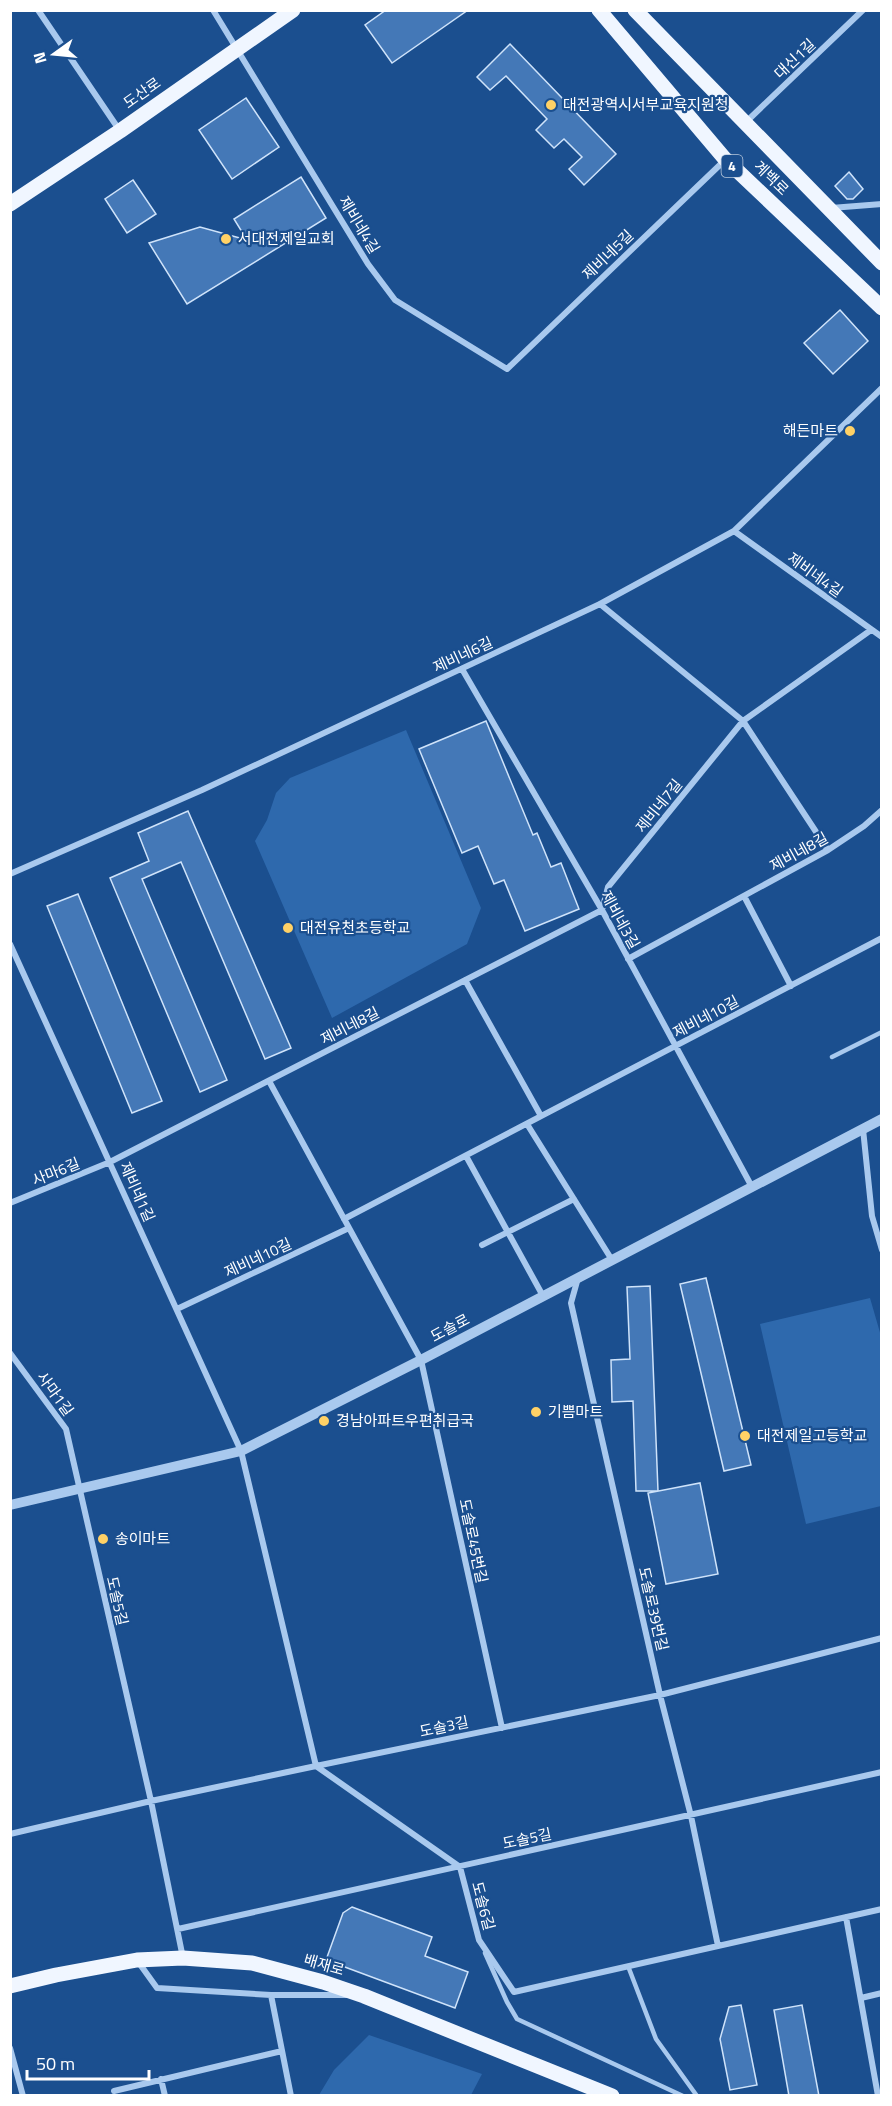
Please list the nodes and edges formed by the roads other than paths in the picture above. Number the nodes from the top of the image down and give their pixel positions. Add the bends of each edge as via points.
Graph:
1 (38, 10) edge
2 (213, 10) edge
3 (293, 10) edge
4 (598, 10) edge
5 (635, 10) edge
6 (861, 11) edge
7 (237, 48) junction
8 (746, 122) junction
9 (120, 131) junction
10 (725, 159) junction
11 (10, 204) edge
12 (882, 204) edge
13 (828, 208) junction
14 (882, 263) edge
15 (882, 308) edge
16 (507, 369) joint
17 (882, 388) edge
18 (734, 531) junction
19 (600, 604) junction
20 (871, 630) junction
21 (882, 638) edge
22 (462, 669) junction
23 (743, 721) junction
24 (882, 810) edge
25 (828, 850) junction
26 (10, 874) edge
27 (744, 896) junction
28 (602, 910) junction
29 (882, 938) edge
30 (10, 944) edge
31 (628, 959) junction
32 (465, 980) junction
33 (791, 986) junction
34 (882, 1032) edge
35 (675, 1046) junction
36 (832, 1057) dead end
37 (269, 1081) junction
38 (541, 1116) junction
39 (882, 1119) edge
40 (527, 1124) junction
41 (863, 1129) junction
42 (466, 1156) junction
43 (110, 1162) junction
44 (752, 1187) junction
45 (574, 1199) junction
46 (10, 1203) edge
47 (344, 1220) junction
48 (349, 1228) junction
49 (507, 1233) junction
50 (482, 1245) dead end
51 (882, 1250) edge
52 (612, 1260) junction
53 (578, 1278) junction
54 (543, 1296) junction
55 (177, 1309) junction
56 (10, 1353) edge
57 (421, 1360) junction
58 (241, 1451) junction
59 (79, 1488) junction
60 (10, 1504) edge
61 (882, 1638) edge
62 (660, 1695) junction
63 (502, 1728) junction
64 (316, 1766) junction
65 (882, 1772) edge
66 (151, 1801) junction
67 (691, 1816) junction
68 (10, 1834) edge
69 (460, 1867) junction
70 (882, 1909) edge
71 (846, 1917) junction
72 (178, 1929) junction
73 (480, 1940) junction
74 (718, 1946) junction
75 (183, 1958) junction
76 (137, 1960) junction
77 (628, 1966) junction
78 (10, 1986) edge
79 (882, 1993) edge
80 (271, 1995) junction
81 (364, 1996) junction
82 (861, 1998) junction
83 (10, 2048) edge
84 (282, 2051) junction
85 (161, 2079) junction
86 (114, 2091) dead end
87 (23, 2096) edge
88 (165, 2096) edge
89 (291, 2096) edge
90 (612, 2096) edge
91 (683, 2096) edge
92 (697, 2096) edge
93 (878, 2096) edge

1 - 9 street
2 - 7 street, 제비네4길
3 - 7 main road, 도산로
4 - 10 main road, 계백로 / 4
5 - 8 main road, 계백로
6 - 8 street, 대신1길
7 - 9 main road, 도산로
7 - 16 street, 제비네4길 via 368,264 395,300
8 - 13 main road, 계백로
9 - 11 main road, 도산로
10 - 15 main road, 계백로 / 4
10 - 16 street, 제비네5길
12 - 13 street
13 - 14 main road, 계백로
17 - 18 street, 제비네6길
18 - 19 street, 제비네6길
18 - 20 street, 제비네4길
19 - 22 street, 제비네6길
19 - 23 street
20 - 21 street, 제비네4길
20 - 23 street, 제비네7길
22 - 26 street, 제비네6길
22 - 28 street, 제비네3길
23 - 25 street
23 - 28 street, 제비네7길 via 608,887
24 - 25 street, 제비네8길
25 - 27 street, 제비네8길
27 - 31 street, 제비네8길
27 - 33 street
28 - 31 street, 제비네3길
28 - 32 street, 제비네8길
29 - 33 street, 제비네10길
30 - 43 street, 제비네1길
31 - 35 street, 제비네3길
32 - 37 street, 제비네8길
32 - 38 street
33 - 35 street, 제비네10길
34 - 36 lane
35 - 38 street, 제비네10길
35 - 44 street, 제비네3길
37 - 43 street, 제비네8길
37 - 47 street
38 - 40 street, 제비네10길
39 - 41 street, 도솔로
40 - 42 street, 제비네10길
40 - 45 street
41 - 44 street, 도솔로
41 - 51 street via 872,1216
42 - 47 street, 제비네10길
42 - 49 street
43 - 46 street, 사마6길
43 - 55 street, 제비네1길
44 - 52 street, 도솔로
45 - 49 street
45 - 52 street
47 - 48 street
48 - 55 street, 제비네10길
48 - 57 street
49 - 50 street
49 - 54 street
52 - 53 street, 도솔로
53 - 54 street, 도솔로
53 - 62 street, 도솔로39번길 via 571,1303
54 - 57 street, 도솔로
55 - 58 street, 제비네1길
56 - 59 street, 사마1길 via 66,1429
57 - 58 street, 도솔로
57 - 63 street, 도솔로45번길
58 - 59 street, 도솔로
58 - 64 street
59 - 60 street, 도솔로
59 - 66 street, 도솔5길
61 - 62 street, 도솔3길
62 - 63 street, 도솔3길
62 - 67 street, 도솔로39번길
63 - 64 street, 도솔3길
64 - 66 street, 도솔3길
64 - 69 street, 도솔6길
65 - 67 street, 도솔5길
66 - 68 street, 도솔3길
66 - 72 street, 도솔5길
67 - 69 street, 도솔5길
67 - 74 street, 도솔로39번길
69 - 72 street, 도솔5길
69 - 73 street, 도솔6길
70 - 71 street, 도솔6길
71 - 74 street, 도솔6길
71 - 82 street
72 - 75 street, 도솔5길
73 - 77 street, 도솔6길 via 514,1992
73 - 91 lane via 517,2019
74 - 77 street, 도솔6길
75 - 76 main road, 배재로
75 - 81 main road, 배재로 via 252,1964
76 - 78 main road, 배재로
76 - 80 street via 158,1988
77 - 92 lane via 656,2039
79 - 82 street
80 - 81 street
80 - 84 street
81 - 90 main road, 배재로
82 - 93 street
83 - 87 street
84 - 85 street
84 - 89 street
85 - 86 street
85 - 88 street

